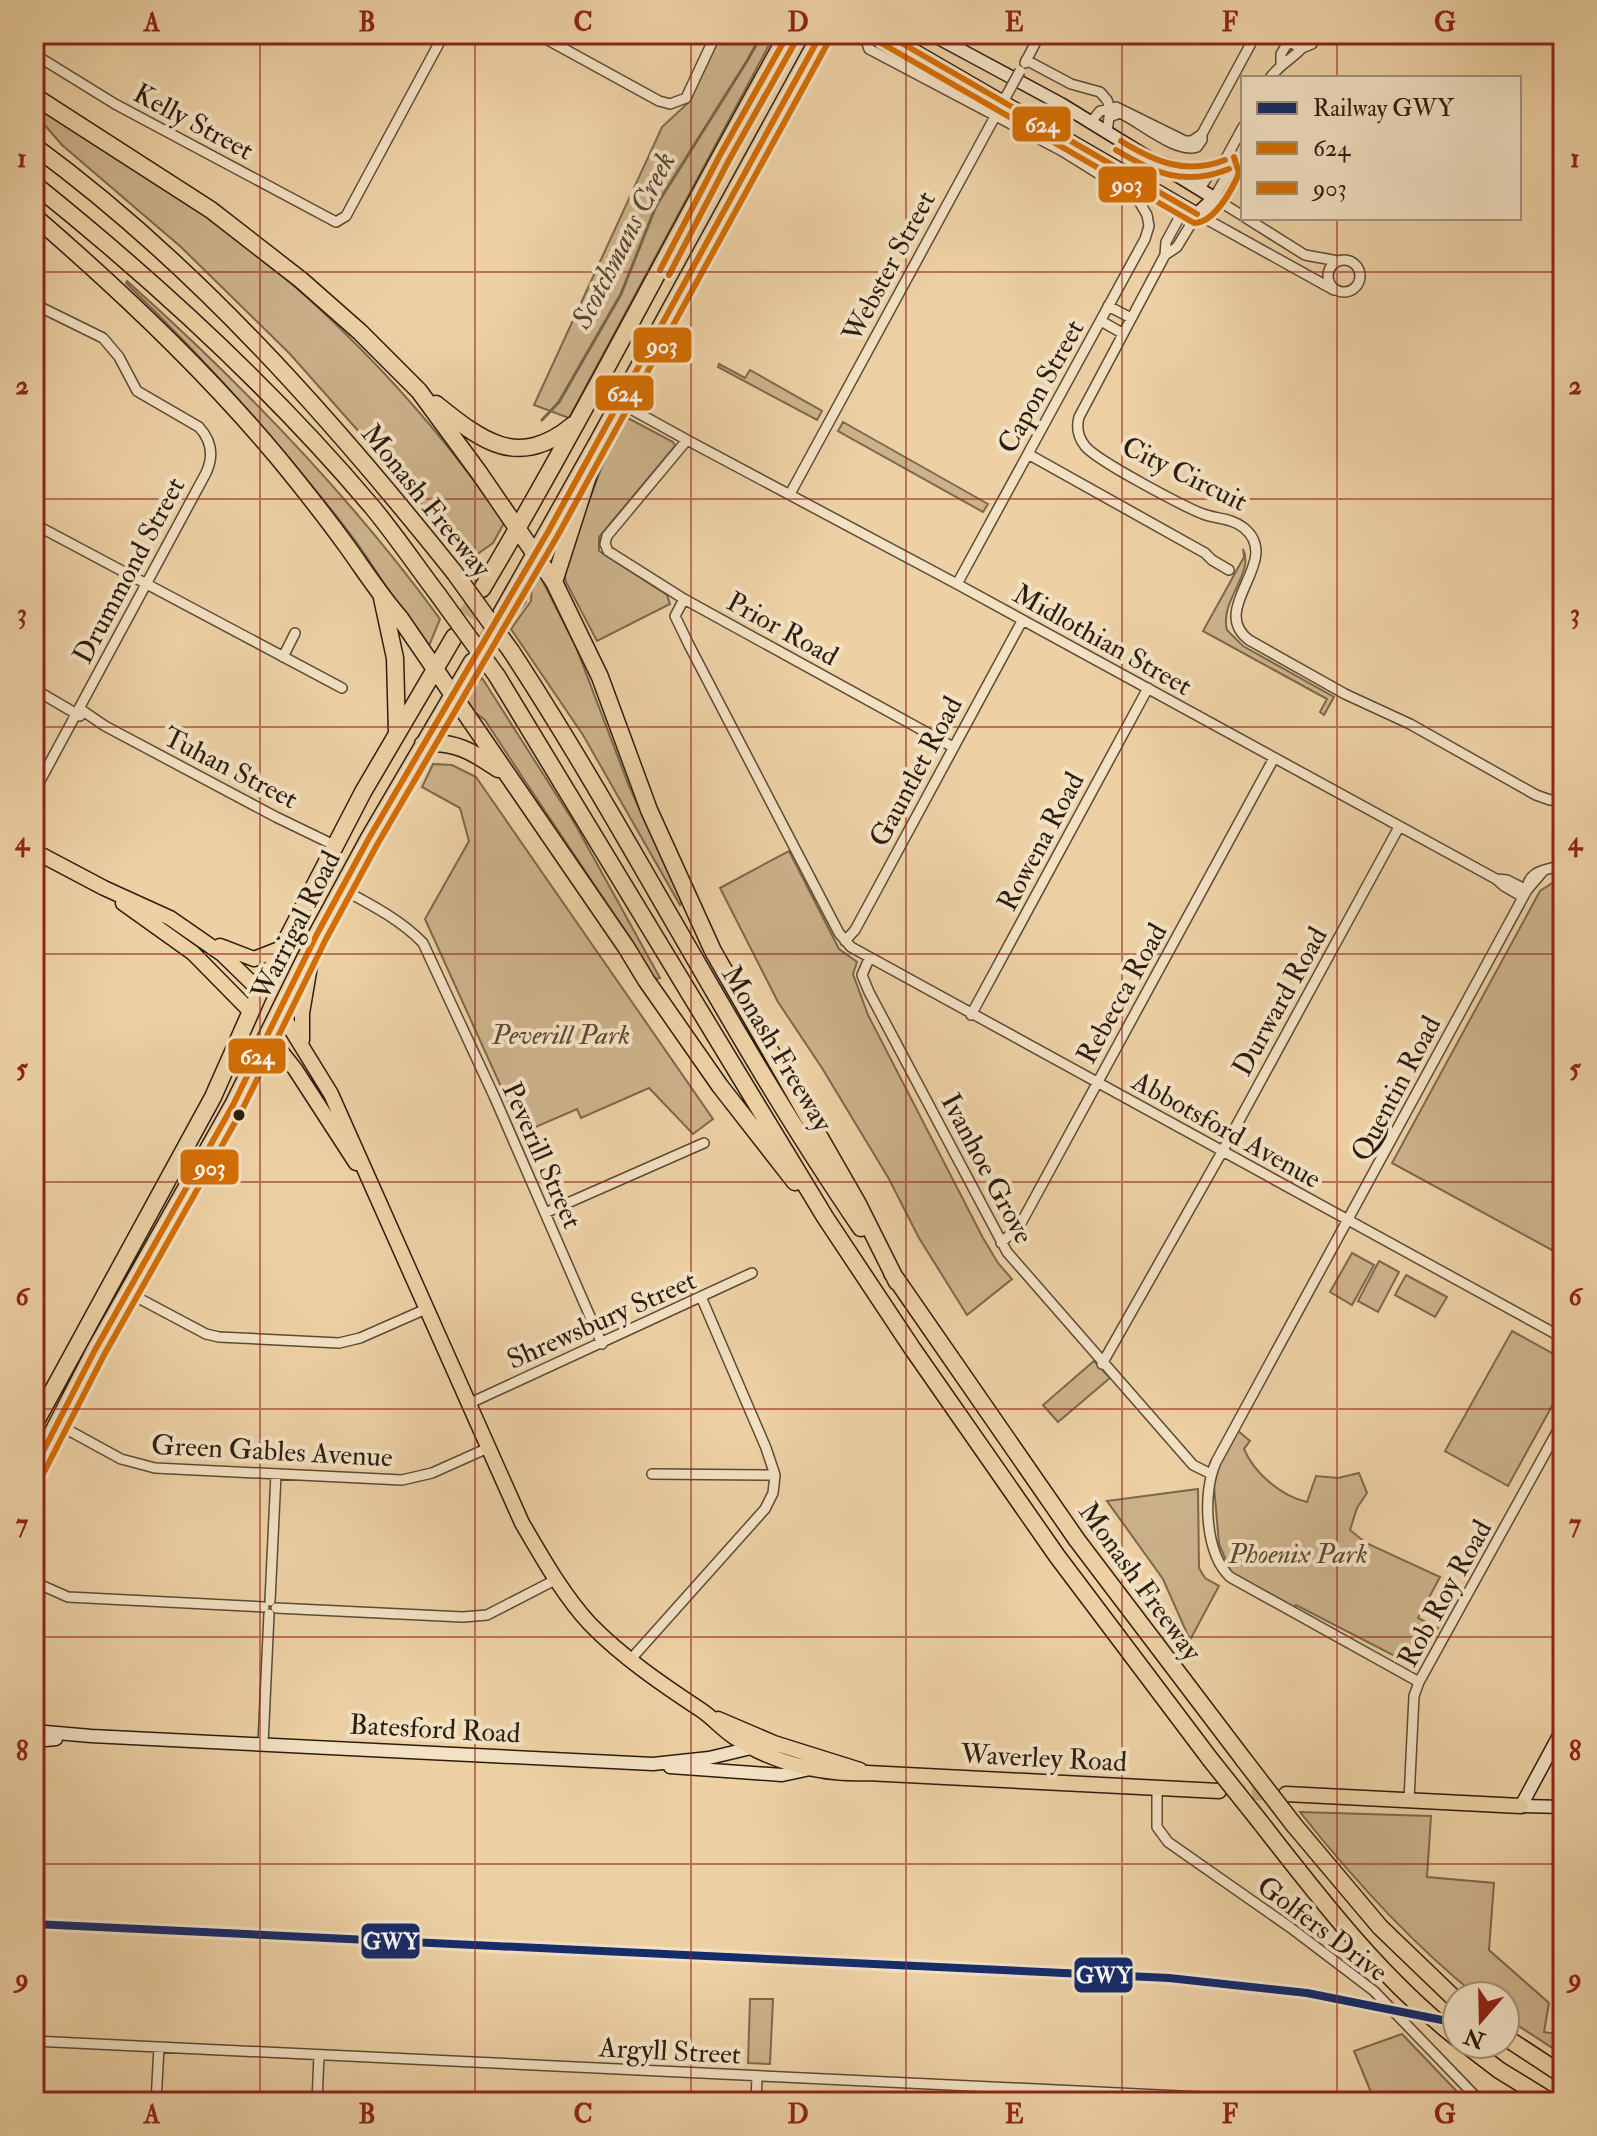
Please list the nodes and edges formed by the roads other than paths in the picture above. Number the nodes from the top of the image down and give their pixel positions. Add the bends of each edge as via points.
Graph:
1 (444, 34) edge
2 (537, 34) edge
3 (716, 34) edge
4 (788, 34) edge
5 (821, 34) edge
6 (864, 34) edge
7 (886, 34) edge
8 (931, 34) edge
9 (1040, 34) edge
10 (1256, 34) edge
11 (1315, 34) edge
12 (1290, 36) edge
13 (1302, 48) junction
14 (34, 54) edge
15 (1026, 60) junction
16 (1281, 64) junction
17 (1272, 76) edge
18 (34, 96) edge
19 (1108, 110) junction
20 (997, 113) junction
21 (1091, 122) junction
22 (1241, 131) edge
23 (1107, 132) junction
24 (34, 146) edge
25 (1146, 157) junction
26 (1225, 160) junction
27 (1215, 165) junction
28 (34, 184) edge
29 (1199, 190) junction
30 (1214, 198) junction
31 (1185, 207) junction
32 (1197, 214) junction
33 (1241, 215) edge
34 (34, 216) edge
35 (1249, 220) edge
36 (1165, 255) junction
37 (1338, 261) junction
38 (1334, 290) junction
39 (34, 304) edge
40 (1108, 306) junction
41 (1131, 318) junction
42 (1101, 321) junction
43 (1122, 333) junction
44 (419, 391) junction
45 (620, 403) junction
46 (578, 421) junction
47 (687, 440) junction
48 (596, 445) junction
49 (1028, 454) junction
50 (790, 494) junction
51 (34, 524) edge
52 (518, 527) junction
53 (536, 553) junction
54 (1229, 570) dead end
55 (554, 582) junction
56 (144, 584) junction
57 (957, 584) junction
58 (482, 589) tunnel mouth
59 (382, 598) junction
60 (684, 599) junction
61 (501, 614) tunnel mouth
62 (1022, 621) junction
63 (295, 633) dead end
64 (454, 637) tunnel mouth
65 (283, 657) junction
66 (472, 662) tunnel mouth
67 (434, 670) junction
68 (342, 688) dead end
69 (1148, 688) junction
70 (34, 689) edge
71 (452, 696) junction
72 (77, 712) junction
73 (434, 725) junction
74 (401, 726) junction
75 (423, 744) junction
76 (953, 747) junction
77 (1274, 758) junction
78 (506, 773) junction
79 (34, 792) edge
80 (1563, 799) edge
81 (1399, 827) junction
82 (336, 846) junction
83 (34, 851) edge
84 (1563, 865) edge
85 (104, 888) junction
86 (342, 889) junction
87 (1525, 894) junction
88 (317, 934) junction
89 (198, 936) junction
90 (845, 941) junction
91 (282, 948) junction
92 (869, 959) junction
93 (260, 991) junction
94 (280, 1011) junction
95 (251, 1012) junction
96 (971, 1015) junction
97 (268, 1035) junction
98 (303, 1045) junction
99 (1096, 1083) junction
100 (704, 1143) dead end
101 (1222, 1152) junction
102 (373, 1186) junction
103 (545, 1213) junction
104 (825, 1217) junction
105 (1349, 1221) junction
106 (1001, 1243) junction
107 (752, 1273) dead end
108 (897, 1282) junction
109 (127, 1292) junction
110 (702, 1299) junction
111 (426, 1309) junction
112 (1563, 1338) edge
113 (602, 1344) junction
114 (1102, 1364) junction
115 (468, 1404) junction
116 (1563, 1421) edge
117 (57, 1424) junction
118 (34, 1425) edge
119 (488, 1448) junction
120 (34, 1469) edge
121 (276, 1474) junction
122 (652, 1474) dead end
123 (1211, 1474) junction
124 (775, 1475) junction
125 (557, 1579) junction
126 (34, 1582) edge
127 (270, 1607) junction
128 (631, 1659) junction
129 (1419, 1682) junction
130 (710, 1716) junction
131 (1563, 1728) edge
132 (34, 1731) edge
133 (91, 1736) junction
134 (34, 1741) edge
135 (774, 1743) junction
136 (263, 1744) junction
137 (753, 1748) junction
138 (653, 1764) junction
139 (814, 1769) junction
140 (867, 1773) junction
141 (1157, 1788) junction
142 (1219, 1791) tunnel mouth
143 (1286, 1794) tunnel mouth
144 (1409, 1800) junction
145 (1521, 1806) junction
146 (1563, 1807) edge
147 (1441, 1986) edge
148 (1441, 2024) edge
149 (34, 2041) edge
150 (159, 2047) junction
151 (1521, 2047) edge
152 (319, 2055) junction
153 (1486, 2060) edge
154 (1563, 2075) edge
155 (757, 2076) junction
156 (156, 2102) edge
157 (317, 2102) edge
158 (756, 2102) edge
159 (1305, 2102) edge
160 (1481, 2102) edge
161 (1551, 2102) edge

1 - 14 street, Kelly Street via 346,216 336,222 126,110
2 - 3 street via 670,104 686,98
4 - 46 highway
5 - 45 highway
6 - 20 street via 869,49
7 - 31 main road
8 - 21 main road
9 - 15 street, Webster Street
10 - 19 street via 1202,134 1192,141 1124,109
11 - 13 street via 1312,44
12 - 13 street
12 - 16 street
13 - 16 street
15 - 19 street via 1088,90
15 - 20 street, Webster Street, bridge
16 - 17 street
18 - 44 highway via 211,210 318,294
19 - 21 street
19 - 23 street
20 - 40 street, Capon Street via 1091,168 1144,208 1147,234
20 - 50 street, Webster Street
21 - 23 main road
22 - 26 street, City Circuit
23 - 25 main road
24 - 108 highway, Monash Freeway, bridge via 151,242 273,361 370,467 454,572 587,771 741,1039
25 - 27 street via 1193,169
25 - 29 main road
26 - 27 street
26 - 30 street, City Circuit via 1229,172
27 - 29 street, City Circuit
28 - 104 highway, Monash Freeway, bridge via 248,373 373,509 497,676
29 - 30 main road
29 - 31 main road, City Circuit
30 - 32 main road, City Circuit
30 - 33 street
31 - 32 main road
31 - 36 street, City Circuit via 1166,242
32 - 36 street, City Circuit via 1177,247
32 - 38 street
34 - 59 highway via 146,316 217,390 319,509
35 - 37 street via 1305,255
36 - 41 street, City Circuit
37 - 38 street via 1327,274
37 - 38 street via 1354,263 1360,279 1348,292
39 - 56 street, Drummond Street via 103,338 137,391 207,436 211,451 206,473
40 - 41 street
40 - 42 street, Capon Street
41 - 43 street, City Circuit
42 - 43 street
42 - 49 street, Capon Street
43 - 80 street, City Circuit via 1079,417 1079,435 1107,462 1198,512 1247,530 1254,558 1234,614 1244,636 1536,795
44 - 46 highway via 472,433 506,447 542,444
44 - 52 highway
45 - 47 street, Midlothian Street
45 - 48 highway
46 - 52 highway
47 - 50 street, Midlothian Street
47 - 60 street, Prior Road via 605,544 608,551
48 - 53 highway
48 - 55 highway
49 - 54 street
49 - 57 street, Capon Street
50 - 57 street, Midlothian Street
51 - 56 street
52 - 53 highway
52 - 58 highway
53 - 55 highway
53 - 61 highway
55 - 108 highway via 600,677 654,823 706,938
56 - 65 street
56 - 72 street, Drummond Street
57 - 62 street, Midlothian Street
59 - 67 highway
59 - 74 highway via 395,658
60 - 76 street, Prior Road
60 - 90 street via 675,616 683,633
62 - 69 street, Midlothian Street
62 - 76 street, Gauntlet Road
63 - 65 street
64 - 67 highway, Warrigal Road
65 - 68 street
66 - 71 highway, Warrigal Road
67 - 71 highway
67 - 74 highway, Warrigal Road
69 - 77 street, Midlothian Street
69 - 96 street, Rowena Road
70 - 72 street, Tuhan Street
71 - 73 highway, Warrigal Road
71 - 78 highway
72 - 79 street, Drummond Street
72 - 82 street, Tuhan Street
73 - 74 highway via 420,719
73 - 75 highway, Warrigal Road
74 - 82 highway, Warrigal Road
75 - 78 highway via 455,744
75 - 86 highway, Warrigal Road
76 - 90 street, Gauntlet Road
77 - 81 street, Midlothian Street
77 - 99 street, Rebecca Road
78 - 104 highway via 720,1086
81 - 87 street, Midlothian Street
81 - 101 street, Durward Road
82 - 91 highway, Warrigal Road
83 - 85 main road, Waverley Road
84 - 87 street, Quentin Road via 1544,870
85 - 89 main road, Waverley Road
85 - 95 main road, Waverley Road via 193,953
86 - 88 highway, Warrigal Road
86 - 103 street, Peverill Street via 423,943
87 - 105 street, Quentin Road
88 - 94 highway, Warrigal Road
88 - 98 main road via 300,1027
89 - 91 main road via 254,959
89 - 93 main road, Waverley Road
90 - 92 street
91 - 93 highway, Warrigal Road
92 - 96 street, Abbotsford Avenue
92 - 106 street, Ivanhoe Grove via 862,975 869,992
93 - 94 highway, Waverley Road
93 - 95 highway, Warrigal Road
94 - 97 highway, Warrigal Road
94 - 98 main road, Waverley Road
95 - 97 highway, Waverley Road
95 - 118 highway, Warrigal Road via 213,1097
96 - 99 street, Abbotsford Avenue
97 - 102 main road, Waverley Road
97 - 109 highway, Warrigal Road
98 - 102 main road, Waverley Road
99 - 101 street, Abbotsford Avenue
99 - 106 street, Rebecca Road via 1020,1225
100 - 103 street
101 - 105 street, Abbotsford Avenue
101 - 114 street, Durward Road
102 - 111 main road, Waverley Road
103 - 113 street, Peverill Street
104 - 148 highway, Monash Freeway, bridge via 1057,1556 1210,1759 1361,1948
105 - 112 street, Abbotsford Avenue
105 - 123 street, Quentin Road
106 - 114 street, Ivanhoe Grove
107 - 110 street, Shrewsbury Street
108 - 147 highway, Monash Freeway, bridge via 1077,1540 1294,1825 1380,1927
109 - 111 street via 219,1337 339,1343
109 - 117 highway, Warrigal Road
110 - 113 street, Shrewsbury Street
110 - 124 street
111 - 115 main road, Waverley Road
113 - 115 street, Shrewsbury Street
114 - 123 street, Ivanhoe Grove via 1193,1465
115 - 119 main road, Waverley Road
116 - 129 street, Rob Roy Road
117 - 120 highway, Warrigal Road
117 - 121 street, Green Gables Avenue via 134,1464
119 - 121 street, Green Gables Avenue via 402,1480
119 - 125 main road, Waverley Road via 522,1523
121 - 127 street
122 - 124 street
123 - 129 street via 1212,1546 1230,1577
124 - 128 street via 765,1509
125 - 127 street via 487,1615
125 - 128 main road, Waverley Road via 590,1624
126 - 127 street via 68,1597
127 - 136 street
128 - 130 main road, Waverley Road
129 - 144 street, Rob Roy Road
130 - 135 main road, Waverley Road
130 - 137 main road, Waverley Road
131 - 145 main road
132 - 133 main road, Batesford Road
133 - 134 main road, Batesford Road
133 - 136 main road, Batesford Road
135 - 137 main road, Batesford Road
135 - 140 main road, Waverley Road
136 - 138 main road, Batesford Road
137 - 138 main road, Batesford Road
137 - 139 main road, Waverley Road
138 - 139 main road via 785,1775
139 - 140 main road, Waverley Road
140 - 141 main road, Waverley Road
141 - 142 main road, Waverley Road
141 - 160 street, Golfers Drive via 1157,1827 1168,1842 1374,1991
143 - 144 main road
144 - 145 main road
145 - 146 main road
149 - 150 street, Argyll Street
150 - 152 street, Argyll Street
150 - 156 street
151 - 154 highway
152 - 155 street, Argyll Street
152 - 157 street
153 - 161 highway
155 - 158 street
155 - 159 street, Argyll Street

